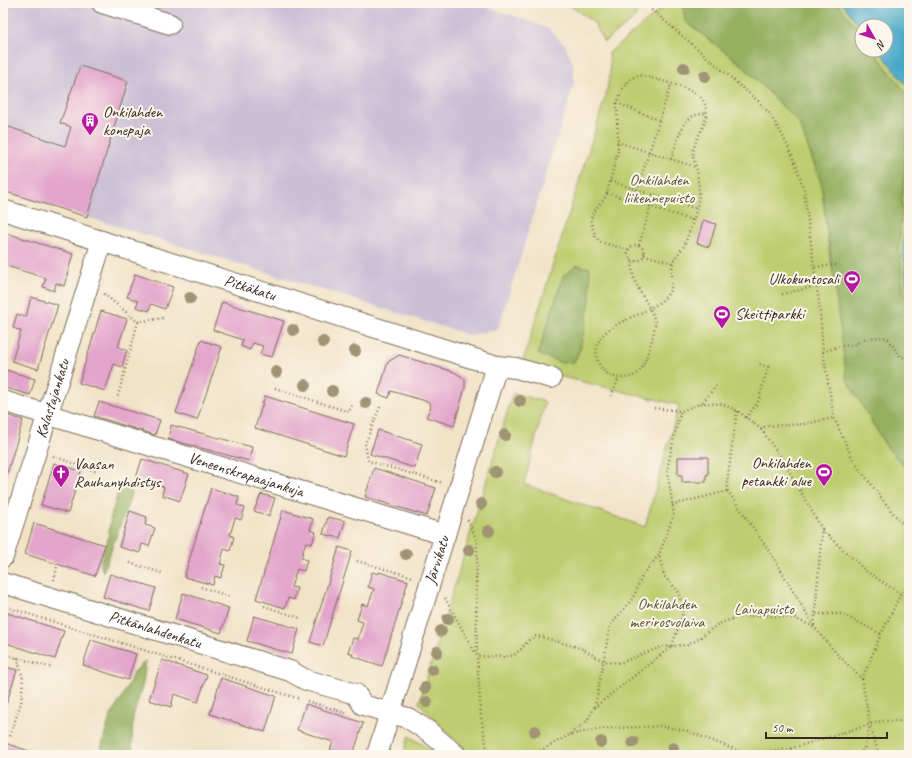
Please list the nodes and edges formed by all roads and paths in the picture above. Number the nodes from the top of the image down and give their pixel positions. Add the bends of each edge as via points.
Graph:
1 (102, 3) edge
2 (647, 3) edge
3 (170, 24) dead end
4 (671, 84) junction
5 (617, 103) junction
6 (706, 113) junction
7 (659, 120) junction
8 (617, 142) junction
9 (649, 152) junction
10 (671, 159) junction
11 (696, 167) junction
12 (610, 181) junction
13 (637, 190) junction
14 (607, 193) junction
15 (654, 195) junction
16 (651, 207) junction
17 (696, 208) junction
18 (3, 210) edge
19 (692, 220) junction
20 (102, 241) junction
21 (639, 245) junction
22 (628, 250) junction
23 (644, 255) junction
24 (633, 261) junction
25 (673, 263) junction
26 (837, 265) dead end
27 (815, 267) junction
28 (817, 286) junction
29 (104, 294) dead end
30 (782, 294) dead end
31 (649, 308) junction
32 (163, 318) dead end
33 (138, 322) junction
34 (823, 352) junction
35 (907, 357) dead end
36 (758, 364) dead end
37 (497, 366) junction
38 (551, 378) dead end
39 (619, 378) junction
40 (716, 386) dead end
41 (276, 388) dead end
42 (611, 396) dead end
43 (117, 398) dead end
44 (3, 401) edge
45 (702, 403) junction
46 (352, 404) dead end
47 (380, 408) dead end
48 (654, 408) dead end
49 (681, 411) junction
50 (737, 411) junction
51 (46, 416) junction
52 (746, 418) junction
53 (834, 418) junction
54 (761, 429) junction
55 (53, 456) dead end
56 (98, 472) dead end
57 (443, 483) dead end
58 (728, 491) junction
59 (672, 505) junction
60 (453, 508) junction
61 (822, 529) junction
62 (909, 531) edge
63 (445, 535) junction
64 (659, 555) junction
65 (3, 557) edge
66 (357, 561) dead end
67 (130, 563) dead end
68 (57, 567) dead end
69 (162, 573) dead end
70 (414, 577) dead end
71 (3, 583) edge
72 (909, 583) edge
73 (52, 584) dead end
74 (201, 587) dead end
75 (901, 594) junction
76 (230, 597) dead end
77 (445, 598) dead end
78 (3, 606) edge
79 (264, 606) dead end
80 (816, 614) junction
81 (300, 618) dead end
82 (814, 627) junction
83 (881, 634) junction
84 (672, 646) junction
85 (3, 654) edge
86 (477, 656) junction
87 (17, 657) junction
88 (603, 661) junction
89 (53, 668) dead end
90 (862, 679) junction
91 (363, 705) junction
92 (595, 707) junction
93 (390, 712) junction
94 (909, 721) edge
95 (870, 725) junction
96 (569, 735) junction
97 (10, 736) dead end
98 (377, 755) edge
99 (456, 755) edge
100 (488, 755) edge
101 (533, 755) edge
102 (860, 755) edge
103 (879, 755) edge

1 - 3 street
2 - 27 path via 690,44 744,87 769,113 796,164 804,191
4 - 5 path via 640,75 631,78
4 - 6 path via 700,98 705,104
4 - 7 path
5 - 7 path
5 - 8 path
6 - 10 path via 694,115 687,120
6 - 11 path via 705,126 695,145 693,156
7 - 9 path
8 - 9 path
8 - 12 path via 618,151
9 - 10 path
9 - 13 path
10 - 11 path
11 - 17 path via 699,193
12 - 13 path
12 - 14 path
13 - 15 path
14 - 16 path
14 - 22 path via 592,214 592,228 600,242
15 - 16 path
15 - 17 path
16 - 19 path
16 - 21 path
17 - 19 path
18 - 20 street, Pitkäkatu
19 - 25 path via 685,244
20 - 37 street, Pitkäkatu
20 - 51 street, Kalastajankatu
21 - 22 path via 632,245
21 - 23 path
22 - 24 path
23 - 24 path via 642,259
23 - 25 path
24 - 31 path via 632,275
25 - 31 path via 672,286 659,302
26 - 27 path
27 - 28 path
28 - 30 path
28 - 34 path
29 - 33 path
31 - 39 path via 655,323 641,370 628,378
31 - 39 path via 605,332 600,340 596,360 607,374
32 - 33 path
33 - 43 path
34 - 35 path via 853,345 867,338 882,337 888,339 901,357
34 - 53 path
36 - 52 path via 768,367 758,402
37 - 38 street, Pitkäkatu via 516,368
37 - 60 street, Järvikatu
39 - 42 path
40 - 45 path
41 - 46 path via 349,412
44 - 51 street, Veneenskrapaajankuja
45 - 49 path
45 - 50 path via 723,404
47 - 57 path via 365,444 368,461
48 - 49 path
49 - 59 path via 667,470
50 - 52 path
50 - 58 path
51 - 63 street, Veneenskrapaajankuja
51 - 65 street, Kalastajankatu
52 - 54 path
53 - 54 path via 804,424 766,426
53 - 62 path via 854,462
54 - 61 path via 784,462
55 - 56 path
58 - 59 path
58 - 82 path via 775,560
59 - 64 path via 674,514
60 - 63 street, Järvikatu
60 - 86 path via 469,521 477,541
61 - 75 path via 866,571
61 - 80 path
63 - 93 street, Järvikatu
64 - 84 path via 664,576 679,592 683,613
64 - 88 path via 643,574 633,598 610,626
66 - 70 path
67 - 69 path
68 - 73 path
71 - 91 street, Pitkänlahdenkatu via 290,671 306,680 356,694
72 - 75 path
74 - 76 path
75 - 83 path
77 - 86 path
78 - 91 path via 352,714
79 - 81 path
80 - 82 path
80 - 83 path via 842,614
82 - 84 path via 794,618 762,615 738,617 718,624 687,645
82 - 90 path
83 - 90 path
84 - 88 path via 661,646 620,663
84 - 92 path
85 - 87 path
86 - 88 path via 514,655 535,636 583,649
86 - 100 path via 481,716
87 - 89 path
87 - 97 path via 23,679 21,703
88 - 92 path
90 - 95 path
91 - 93 street
92 - 96 path via 586,722
93 - 98 street, Järvikatu
93 - 99 street via 408,718 428,731
94 - 95 path via 881,721
95 - 96 path via 788,749 763,752 739,751 687,731 660,726 598,729
95 - 102 path
95 - 103 path
96 - 101 path

